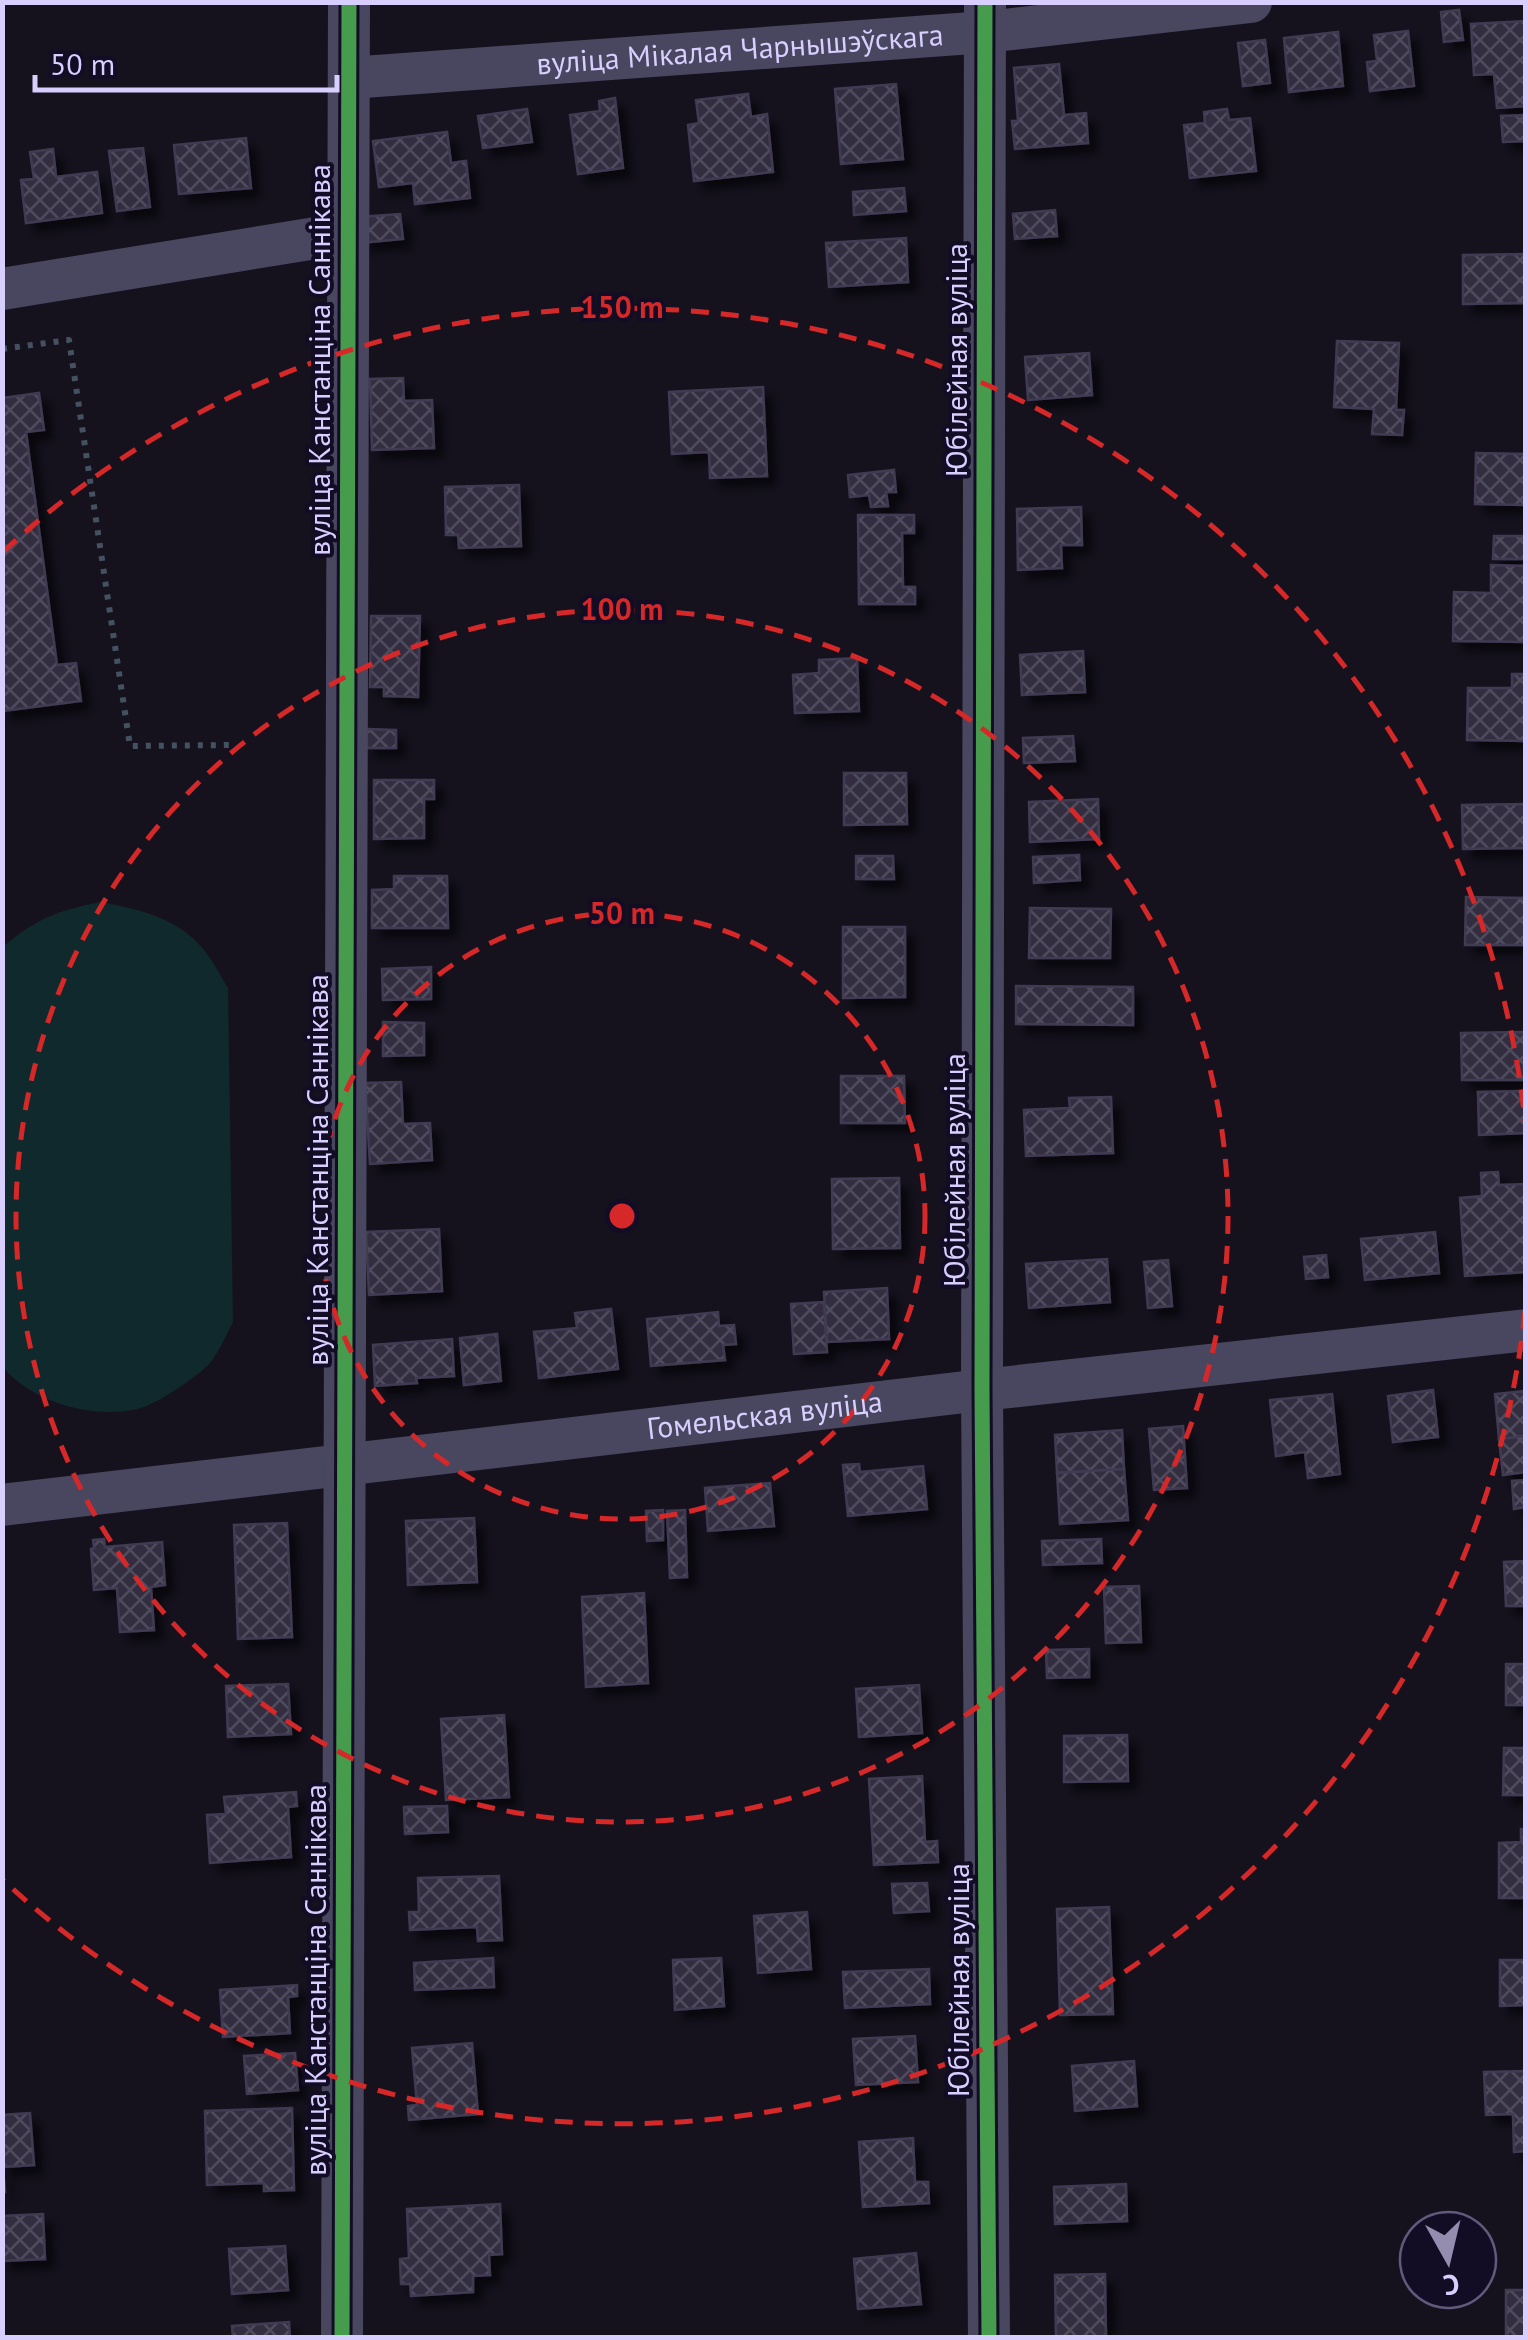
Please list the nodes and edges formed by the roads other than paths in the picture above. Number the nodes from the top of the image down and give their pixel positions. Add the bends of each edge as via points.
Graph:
1 (349, 2) edge
2 (1251, 2) edge
3 (986, 17) edge
4 (349, 78) junction
5 (347, 233) junction
6 (2, 289) edge
7 (1526, 1330) edge
8 (982, 1390) junction
9 (345, 1465) junction
10 (2, 1505) edge
11 (342, 2338) edge
12 (989, 2338) edge

1 - 4 street, вуліца Канстанціна Саннікава
2 - 3 street, вуліца Мікалая Чарнышэўскага
3 - 4 street, вуліца Мікалая Чарнышэўскага
3 - 8 street, Юбілейная вуліца
4 - 5 street, вуліца Канстанціна Саннікава
5 - 6 street
5 - 9 street, вуліца Канстанціна Саннікава
7 - 8 street, Гомельская вуліца
8 - 9 street, Гомельская вуліца
8 - 12 street, Юбілейная вуліца
9 - 10 street, Гомельская вуліца
9 - 11 street, вуліца Канстанціна Саннікава

